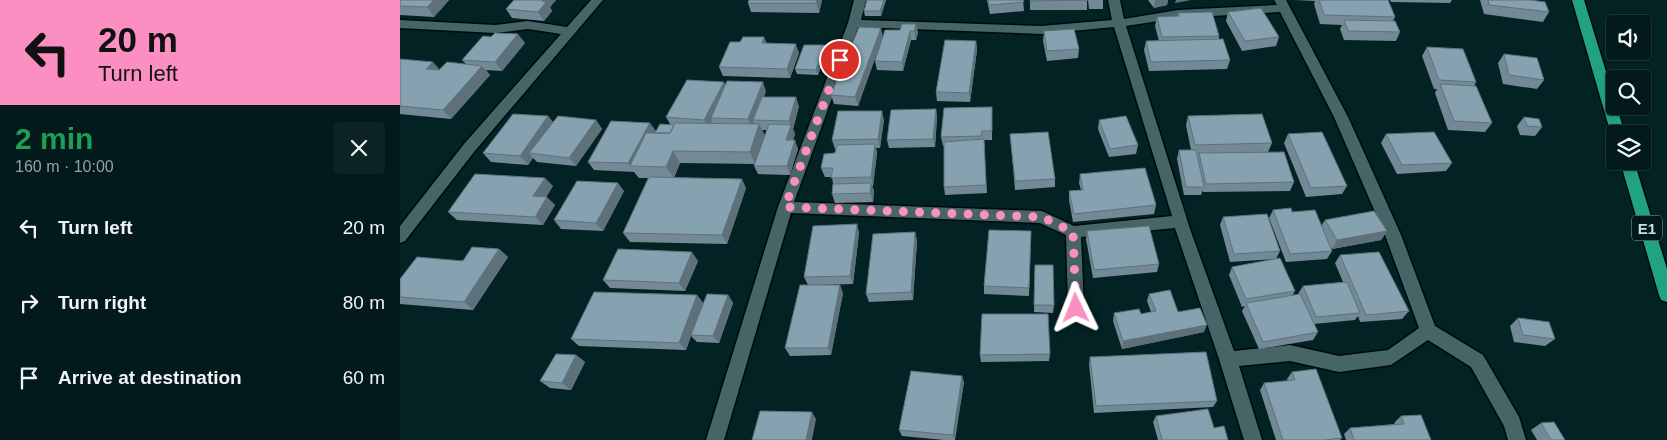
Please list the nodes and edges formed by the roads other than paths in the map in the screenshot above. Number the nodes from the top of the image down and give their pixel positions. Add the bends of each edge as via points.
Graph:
1 (597, 0) edge
2 (860, 0) edge
3 (1114, 0) edge
4 (1578, 0) edge
5 (1282, 4) edge
6 (854, 23) junction
7 (1119, 23) junction
8 (400, 24) edge
9 (570, 31) junction
10 (1615, 125) edge
11 (1629, 170) edge
12 (785, 207) junction
13 (1183, 230) junction
14 (1073, 232) junction
15 (400, 237) edge
16 (1667, 295) edge
17 (1076, 308) dead end
18 (1428, 331) junction
19 (1228, 359) junction
20 (715, 440) edge
21 (1254, 440) edge
22 (1517, 440) edge

1 - 9 street
2 - 6 street
3 - 7 street
4 - 10 highway
5 - 7 street
5 - 18 street via 1341,117 1389,226
6 - 7 street via 1041,30
6 - 12 street
7 - 13 street
8 - 9 street via 494,29 528,25
9 - 15 street via 470,148
11 - 16 highway, E1
12 - 14 street via 1042,217
12 - 20 street
13 - 14 street via 1180,221
13 - 19 street
14 - 17 street
18 - 19 street via 1391,358 1339,364 1290,353
18 - 22 street via 1477,361 1513,423
19 - 21 street

